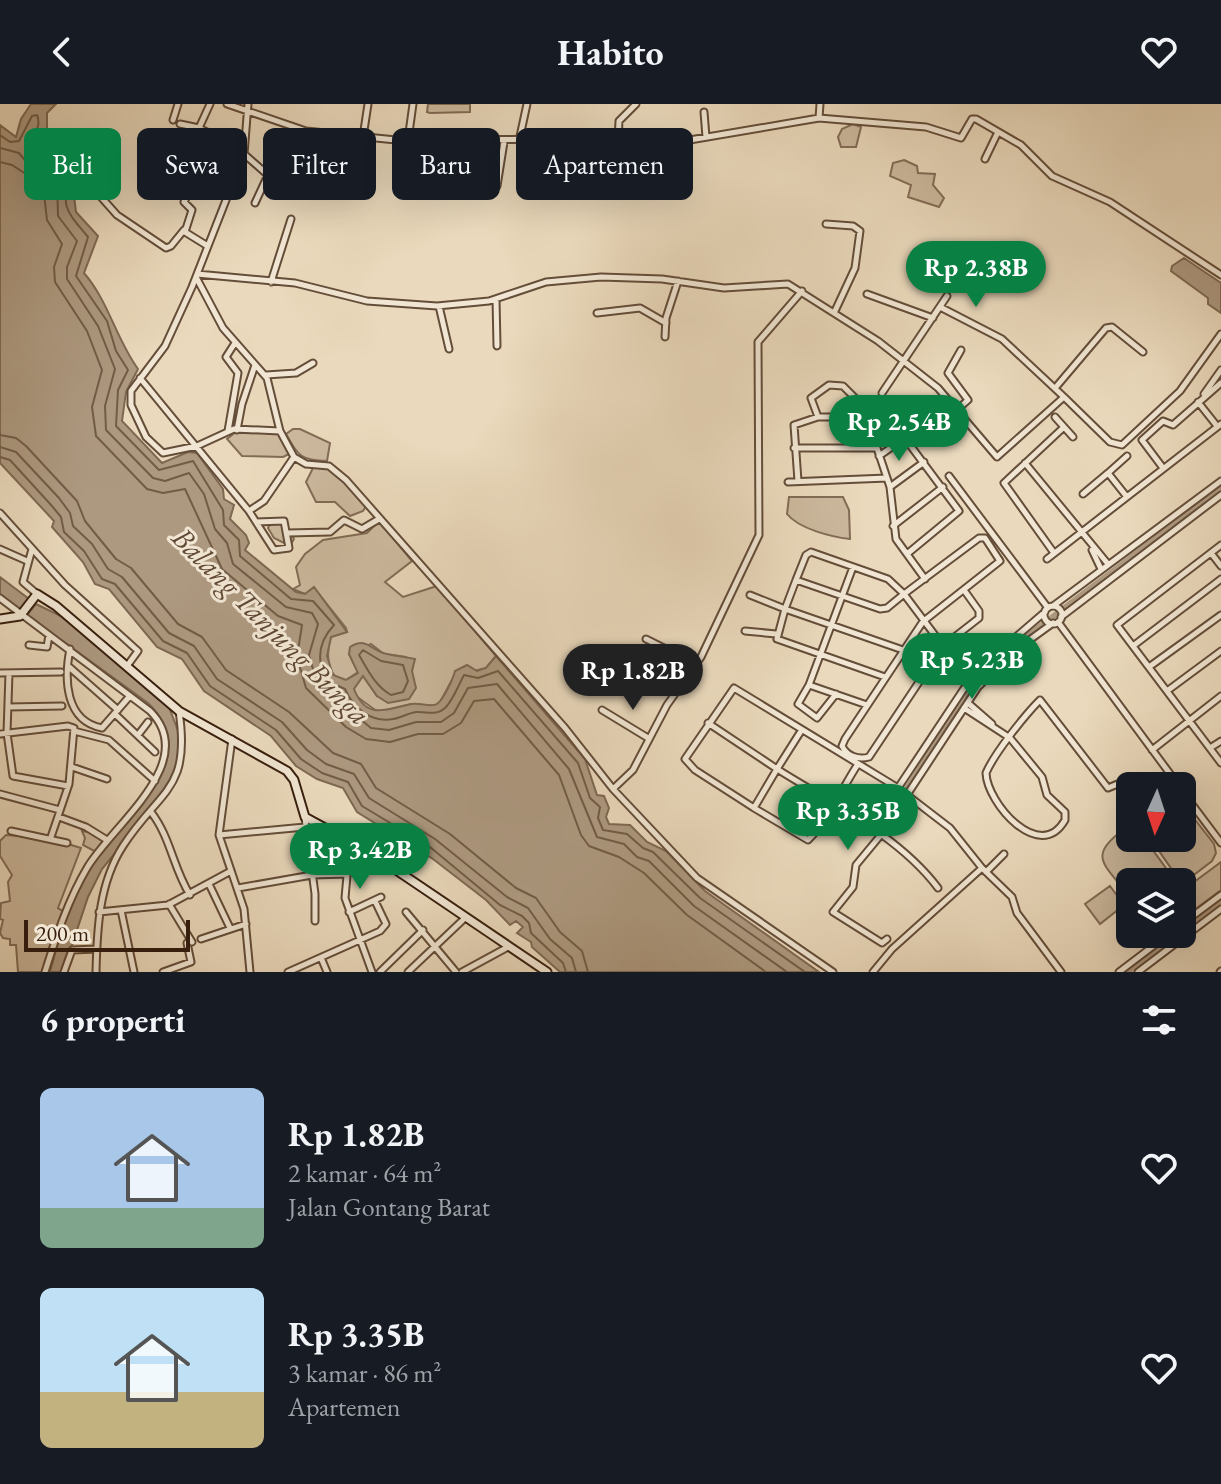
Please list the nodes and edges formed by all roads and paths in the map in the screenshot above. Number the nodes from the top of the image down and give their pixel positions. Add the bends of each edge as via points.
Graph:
1 (178, 104) edge
2 (210, 104) edge
3 (227, 104) edge
4 (248, 104) edge
5 (368, 104) edge
6 (413, 104) edge
7 (527, 104) edge
8 (636, 104) edge
9 (820, 104) edge
10 (704, 112) dead end
11 (246, 113) junction
12 (819, 118) junction
13 (173, 120) dead end
14 (180, 124) dead end
15 (199, 128) joint
16 (245, 128) edge
17 (298, 128) edge
18 (364, 128) edge
19 (410, 128) edge
20 (522, 128) edge
21 (619, 128) edge
22 (998, 132) junction
23 (706, 137) junction
24 (693, 139) edge
25 (516, 141) edge
26 (500, 142) edge
27 (504, 142) junction
28 (247, 156) edge
29 (985, 159) dead end
30 (500, 167) edge
31 (104, 200) edge
32 (185, 200) edge
33 (225, 200) edge
34 (255, 203) dead end
35 (291, 219) dead end
36 (826, 224) dead end
37 (184, 230) junction
38 (206, 245) junction
39 (196, 275) junction
40 (1221, 275) edge
41 (678, 281) junction
42 (271, 282) junction
43 (802, 291) junction
44 (867, 294) dead end
45 (947, 296) dead end
46 (496, 299) junction
47 (439, 306) junction
48 (940, 307) junction
49 (835, 311) junction
50 (597, 313) dead end
51 (933, 318) junction
52 (666, 323) junction
53 (1221, 334) edge
54 (665, 337) dead end
55 (235, 343) junction
56 (497, 346) dead end
57 (449, 349) dead end
58 (961, 350) dead end
59 (1143, 352) dead end
60 (903, 361) junction
61 (313, 363) dead end
62 (255, 365) junction
63 (1221, 370) edge
64 (265, 375) junction
65 (140, 378) junction
66 (1221, 383) edge
67 (1056, 387) junction
68 (882, 393) dead end
69 (1064, 397) junction
70 (1200, 400) junction
71 (958, 409) junction
72 (818, 417) junction
73 (866, 417) junction
74 (1055, 417) dead end
75 (1219, 425) edge
76 (1064, 427) junction
77 (237, 430) junction
78 (228, 431) junction
79 (280, 431) junction
80 (1073, 437) dead end
81 (197, 446) junction
82 (794, 448) junction
83 (877, 448) junction
84 (879, 456) junction
85 (1127, 456) dead end
86 (294, 457) junction
87 (924, 462) junction
88 (1025, 463) junction
89 (1163, 468) junction
90 (1108, 473) junction
91 (949, 476) dead end
92 (887, 478) junction
93 (798, 481) junction
94 (1221, 481) edge
95 (788, 482) dead end
96 (890, 487) junction
97 (943, 487) junction
98 (1083, 494) dead end
99 (1221, 495) edge
100 (1127, 497) junction
101 (249, 511) junction
102 (0, 513) edge
103 (379, 519) junction
104 (256, 522) junction
105 (893, 526) junction
106 (288, 533) junction
107 (1079, 534) junction
108 (1221, 545) edge
109 (0, 549) edge
110 (32, 549) junction
111 (1092, 549) junction
112 (1054, 553) junction
113 (1211, 553) junction
114 (907, 554) junction
115 (1047, 559) dead end
116 (27, 561) junction
117 (1108, 564) junction
118 (1221, 566) edge
119 (853, 567) junction
120 (1101, 569) junction
121 (925, 579) junction
122 (1221, 579) edge
123 (796, 580) junction
124 (964, 590) junction
125 (904, 594) junction
126 (750, 595) dead end
127 (35, 597) junction
128 (842, 597) junction
129 (0, 598) edge
130 (785, 609) junction
131 (1049, 610) junction
132 (20, 615) junction
133 (1221, 615) edge
134 (0, 619) edge
135 (925, 620) junction
136 (1057, 620) junction
137 (831, 625) junction
138 (745, 631) dead end
139 (776, 634) junction
140 (49, 635) junction
141 (646, 639) dead end
142 (29, 645) dead end
143 (943, 646) junction
144 (1133, 646) junction
145 (70, 649) junction
146 (903, 650) junction
147 (1221, 651) edge
148 (938, 653) junction
149 (821, 656) junction
150 (696, 664) junction
151 (930, 664) junction
152 (958, 664) junction
153 (67, 666) junction
154 (127, 666) junction
155 (1149, 667) junction
156 (61, 672) dead end
157 (975, 672) junction
158 (0, 673) edge
159 (9, 673) junction
160 (885, 677) junction
161 (969, 679) junction
162 (809, 685) junction
163 (1167, 691) junction
164 (836, 694) junction
165 (1221, 696) edge
166 (129, 697) dead end
167 (867, 705) junction
168 (966, 705) junction
169 (62, 706) dead end
170 (8, 707) junction
171 (602, 710) dead end
172 (179, 711) junction
173 (116, 712) junction
174 (1188, 720) junction
175 (148, 722) dead end
176 (708, 723) junction
177 (74, 731) junction
178 (801, 731) junction
179 (4, 734) edge
180 (138, 735) junction
181 (648, 738) junction
182 (1010, 738) junction
183 (232, 739) junction
184 (1221, 741) edge
185 (1210, 748) junction
186 (1152, 750) junction
187 (155, 752) dead end
188 (1221, 763) edge
189 (858, 764) junction
190 (72, 767) junction
191 (777, 769) junction
192 (1168, 772) edge
193 (107, 779) dead end
194 (155, 781) junction
195 (1116, 785) edge
196 (68, 786) junction
197 (898, 788) junction
198 (613, 789) junction
199 (0, 794) edge
200 (906, 795) junction
201 (833, 804) junction
202 (754, 808) junction
203 (1196, 809) edge
204 (151, 812) junction
205 (894, 812) junction
206 (60, 814) junction
207 (305, 817) junction
208 (305, 827) junction
209 (11, 831) dead end
210 (219, 835) junction
211 (880, 836) junction
212 (51, 837) junction
213 (107, 840) junction
214 (350, 842) junction
215 (67, 843) dead end
216 (1221, 843) edge
217 (1004, 854) dead end
218 (984, 870) junction
219 (231, 871) junction
220 (347, 874) junction
221 (312, 875) junction
222 (209, 884) junction
223 (238, 888) junction
224 (938, 888) dead end
225 (190, 895) junction
226 (1221, 895) edge
227 (169, 904) junction
228 (1221, 909) edge
229 (121, 910) junction
230 (99, 912) junction
231 (349, 912) junction
232 (406, 912) dead end
233 (1196, 914) edge
234 (466, 916) junction
235 (315, 921) dead end
236 (246, 924) junction
237 (230, 928) junction
238 (423, 930) junction
239 (201, 939) dead end
240 (887, 939) dead end
241 (360, 941) junction
242 (435, 944) junction
243 (508, 947) junction
244 (1151, 948) edge
245 (97, 949) junction
246 (322, 960) junction
247 (535, 968) edge
248 (182, 969) edge
249 (45, 972) edge
250 (64, 972) edge
251 (96, 972) edge
252 (134, 972) edge
253 (163, 972) edge
254 (250, 972) edge
255 (288, 972) edge
256 (327, 972) edge
257 (372, 972) edge
258 (380, 972) edge
259 (408, 972) edge
260 (459, 972) edge
261 (547, 972) edge
262 (833, 972) edge
263 (873, 972) edge
264 (1061, 972) edge
265 (1119, 972) edge
266 (1138, 972) edge

1 - 13 street
2 - 15 street
3 - 11 street
4 - 11 street
5 - 18 street
6 - 19 street
7 - 20 street
8 - 21 street via 619,120
9 - 12 street
10 - 23 street
11 - 16 street
11 - 17 street
12 - 22 street via 926,127 961,138 976,119
12 - 23 street
14 - 15 street
22 - 29 street
22 - 40 street via 1021,145 1052,176 1110,202
23 - 24 street
25 - 27 street
26 - 27 street
27 - 30 street
28 - 34 street via 268,175
31 - 37 street via 166,248
32 - 37 street via 192,210
33 - 38 street
35 - 42 street
36 - 49 street via 860,231 855,268
37 - 38 street
38 - 39 street
39 - 42 street
39 - 55 street
39 - 65 street via 165,346
41 - 43 street via 724,288 782,283
41 - 46 street via 559,281
41 - 52 street
42 - 47 street via 367,301
43 - 49 street
43 - 150 street via 758,342 760,527
44 - 51 street
45 - 48 street
46 - 47 street
46 - 56 street
47 - 57 street
48 - 51 street
48 - 67 street via 1002,339
49 - 60 street
50 - 52 street via 640,308
51 - 60 street
52 - 54 street
53 - 69 street via 1180,391 1122,445 1110,442
55 - 62 street
55 - 78 street via 226,357 238,373
58 - 71 street via 948,373 968,400
59 - 67 street via 1112,327 1106,328
60 - 68 street
60 - 71 street
61 - 64 street via 296,373
62 - 64 street
62 - 77 street
63 - 70 street
64 - 79 street
65 - 81 street
65 - 81 street via 131,391 131,405 146,437 163,453
66 - 70 street
67 - 69 street
69 - 71 street via 1000,457 990,453
70 - 75 street
70 - 89 street via 1173,425 1163,421 1141,441
72 - 73 street
72 - 73 street via 812,396 838,384 858,399
72 - 82 street via 794,425
73 - 83 street
74 - 76 street
75 - 89 street
76 - 80 street
76 - 88 street
77 - 78 street
77 - 79 street
78 - 81 street
79 - 86 street
81 - 101 street
82 - 83 street
82 - 93 street
83 - 84 street
84 - 87 street via 905,440
84 - 92 street
85 - 90 street
86 - 101 street via 264,501
86 - 103 street via 335,469
87 - 96 street
87 - 97 street
88 - 107 street
88 - 112 street via 1008,477 1005,488
89 - 100 street
90 - 98 street
90 - 100 street
91 - 131 street
92 - 93 street
92 - 96 street
93 - 95 street
94 - 117 street
96 - 105 street
97 - 105 street
97 - 114 street via 959,513
99 - 136 street
100 - 107 street
101 - 104 street
102 - 110 street
103 - 106 street via 362,529 344,520 330,532
103 - 198 street
104 - 106 street via 283,520
104 - 106 street via 276,551 289,548
105 - 114 street
107 - 111 street
107 - 112 street
108 - 113 street
109 - 116 street
110 - 116 street
110 - 154 street via 138,651
111 - 117 street
111 - 120 street
112 - 115 street
113 - 118 street
113 - 144 street via 1117,625
114 - 121 street
116 - 127 street via 23,582
117 - 120 street
119 - 123 street via 809,552
119 - 125 street via 893,581
119 - 128 street
120 - 131 street
121 - 124 street via 985,538 1000,561
121 - 125 street
122 - 144 street
123 - 128 street
123 - 130 street
124 - 135 street
124 - 143 street via 979,618
125 - 128 street via 884,609
125 - 135 street
126 - 130 street
127 - 132 street
127 - 154 street via 64,611
128 - 137 street
129 - 132 street
130 - 137 street
130 - 139 street
131 - 136 street
131 - 136 street
131 - 157 street
132 - 134 street
132 - 140 street
133 - 155 street
135 - 143 street
135 - 146 street
136 - 168 street via 1002,662
136 - 186 street
137 - 146 street
137 - 149 street
138 - 139 street
139 - 149 street via 777,639
140 - 142 street via 50,648
140 - 145 street
141 - 150 street
143 - 148 street
144 - 155 street
145 - 153 street
145 - 194 street via 156,717 166,753
146 - 151 street
146 - 160 street
147 - 163 street
148 - 151 street
148 - 152 street
149 - 160 street
149 - 162 street
150 - 181 street
151 - 167 street via 876,749 860,758 842,746
152 - 157 street
152 - 161 street
153 - 173 street
153 - 173 street via 76,712 101,728
154 - 172 street
155 - 163 street
156 - 159 street
157 - 161 street
158 - 159 street
159 - 170 street
160 - 167 street
161 - 197 street
162 - 164 street
162 - 164 street via 798,705 819,719
163 - 174 street
164 - 167 street
165 - 174 street
166 - 173 street
168 - 182 street
168 - 200 street
169 - 170 street
170 - 179 street
171 - 181 street
172 - 183 street
172 - 204 street via 183,757 175,782
173 - 180 street
174 - 185 street
174 - 186 street
175 - 180 street
176 - 178 street via 735,688
176 - 191 street
176 - 202 street via 685,759
177 - 179 street via 68,726
177 - 190 street
177 - 194 street via 109,740
178 - 189 street
178 - 191 street
179 - 196 street via 13,776
180 - 187 street
181 - 198 street via 633,770
182 - 182 street via 985,777 1022,830 1047,836 1058,830 1065,812 1047,795 1046,786
182 - 195 street via 1041,700 1108,788
183 - 207 street via 292,776
183 - 210 street
184 - 185 street
185 - 188 street
186 - 192 street
189 - 197 street
189 - 201 street
190 - 193 street
190 - 196 street
191 - 201 street
191 - 202 street
194 - 213 street
196 - 206 street
197 - 200 street
197 - 205 street
198 - 262 street via 703,884
199 - 206 street
200 - 205 street
200 - 218 street via 950,828
201 - 202 street via 806,840
201 - 211 street
203 - 216 street
204 - 225 street via 167,833
204 - 230 street via 122,847
205 - 211 street
206 - 212 street
206 - 213 street
207 - 208 street
207 - 214 street
208 - 210 street
208 - 221 street
209 - 212 street
210 - 219 street
211 - 224 street via 912,858
211 - 240 street via 856,865 853,887 833,912 882,943
212 - 215 street
213 - 249 street via 76,887
214 - 220 street
214 - 234 street
217 - 218 street
218 - 263 street via 892,949
218 - 264 street via 1012,897 1017,913
219 - 222 street
219 - 223 street
220 - 221 street
220 - 231 street
221 - 223 street
221 - 235 street
222 - 225 street
222 - 237 street
223 - 236 street
225 - 227 street
226 - 233 street
227 - 229 street
227 - 248 street via 189,943 191,961
228 - 266 street
229 - 230 street
229 - 252 street
230 - 245 street
231 - 241 street
231 - 241 street via 378,899 386,926
232 - 238 street
234 - 242 street
234 - 243 street
236 - 237 street
236 - 254 street
237 - 239 street
238 - 242 street
238 - 258 street
241 - 246 street
241 - 257 street
242 - 259 street
242 - 260 street
243 - 247 street
243 - 260 street
244 - 265 street
245 - 250 street via 72,950
245 - 251 street
246 - 255 street
246 - 256 street
247 - 261 street
248 - 253 street

